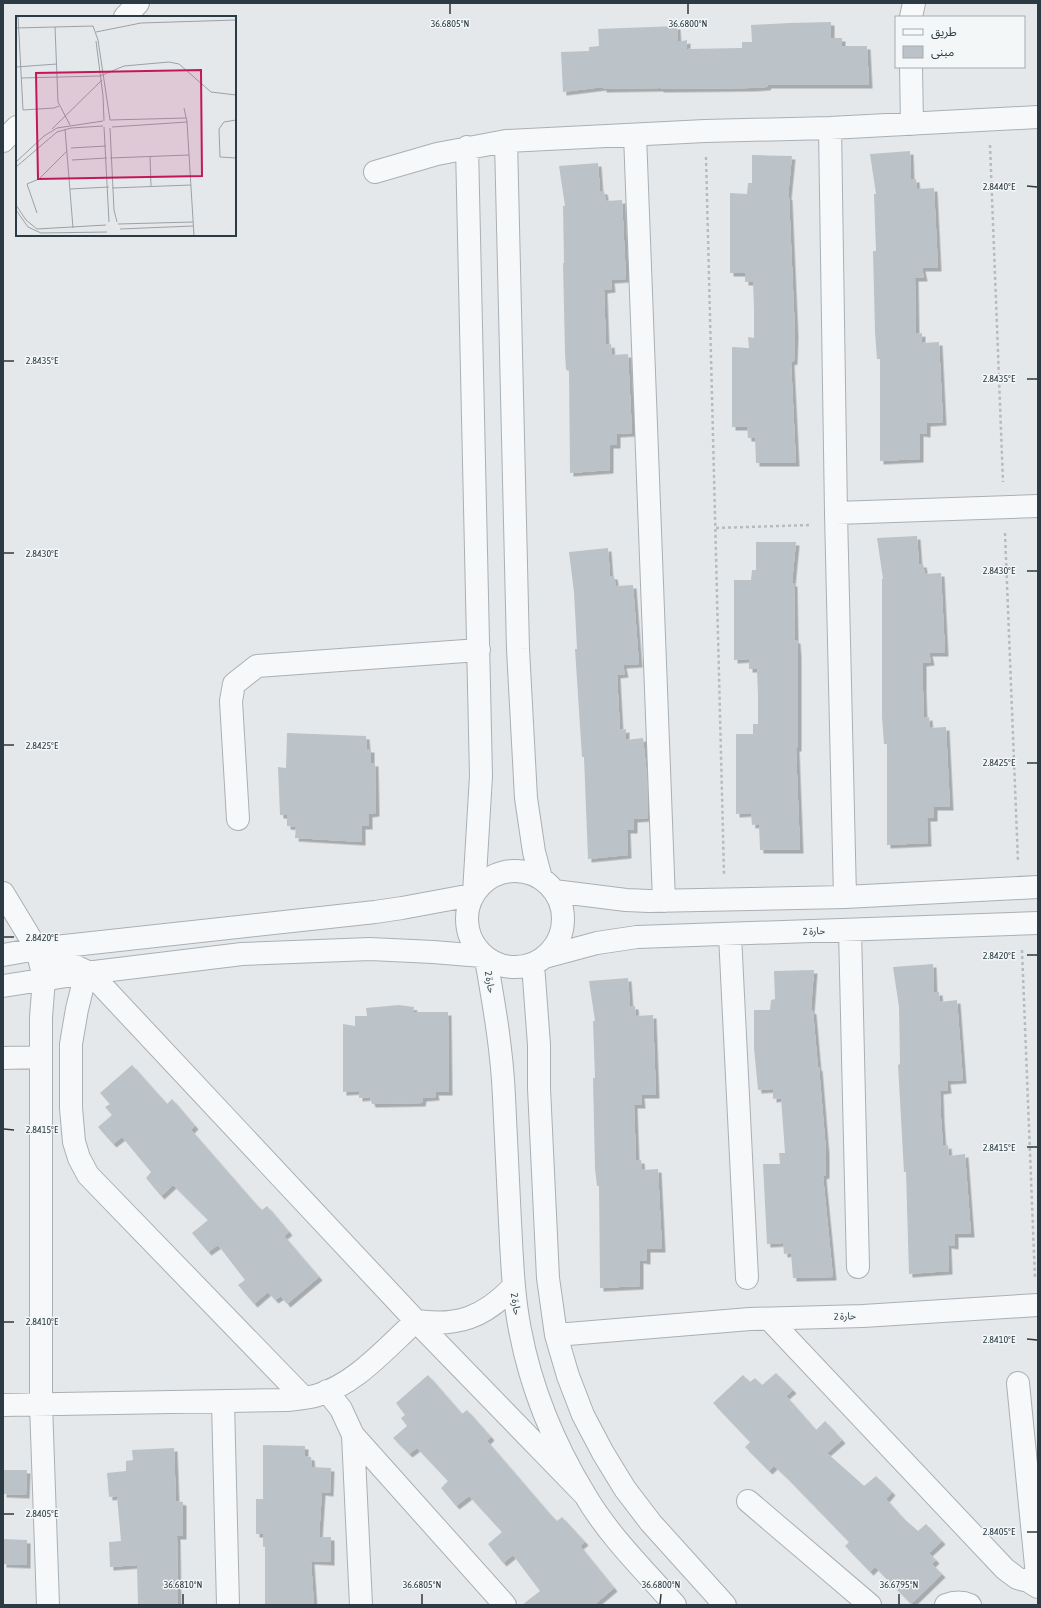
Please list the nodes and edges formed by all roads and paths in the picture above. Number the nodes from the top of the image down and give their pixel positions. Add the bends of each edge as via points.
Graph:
1 (138, 3) edge
2 (914, 3) edge
3 (126, 16) edge
4 (911, 16) edge
5 (911, 68) edge
6 (1038, 117) edge
7 (912, 124) junction
8 (16, 128) edge
9 (830, 128) junction
10 (705, 131) junction
11 (635, 135) junction
12 (3, 141) edge
13 (506, 141) junction
14 (467, 147) junction
15 (375, 172) dead end
16 (1038, 506) edge
17 (837, 519) junction
18 (716, 528) junction
19 (478, 650) junction
20 (238, 820) dead end
21 (547, 884) junction
22 (1038, 887) edge
23 (3, 893) edge
24 (473, 894) junction
25 (846, 897) junction
26 (725, 900) junction
27 (664, 901) junction
28 (1029, 923) edge
29 (850, 930) junction
30 (730, 935) junction
31 (37, 949) junction
32 (3, 955) edge
33 (484, 957) junction
34 (539, 961) junction
35 (88, 973) junction
36 (44, 979) junction
37 (3, 986) edge
38 (40, 1057) junction
39 (3, 1058) edge
40 (1034, 1258) dead end
41 (858, 1267) dead end
42 (747, 1278) dead end
43 (513, 1287) junction
44 (1038, 1305) edge
45 (769, 1319) junction
46 (416, 1321) junction
47 (556, 1335) junction
48 (1018, 1384) dead end
49 (327, 1391) junction
50 (304, 1398) junction
51 (224, 1402) junction
52 (41, 1404) junction
53 (3, 1405) edge
54 (353, 1435) junction
55 (585, 1496) junction
56 (748, 1501) dead end
57 (1038, 1587) edge
58 (48, 1605) edge
59 (228, 1605) edge
60 (361, 1605) edge
61 (505, 1605) edge
62 (676, 1605) edge
63 (725, 1605) edge
64 (870, 1605) edge
65 (946, 1605) edge
66 (970, 1605) edge

1 - 3 street
2 - 4 street
5 - 7 street
6 - 7 street
7 - 9 street
8 - 12 street
9 - 10 street
9 - 17 street
10 - 11 street
10 - 18 path
11 - 13 street
11 - 27 street
13 - 14 street
13 - 21 street via 518,657 526,798 534,852
14 - 15 street
14 - 19 street
16 - 17 street
17 - 18 path
17 - 25 street
18 - 26 path
19 - 20 street via 257,666 234,684 231,701
19 - 24 street via 481,776
21 - 24 street via 523,872 504,872 482,883
21 - 27 street via 626,900
21 - 34 street via 560,902 562,926 554,948
22 - 25 street
23 - 31 street
24 - 31 street via 395,909
24 - 33 street via 468,905 466,927 475,947
25 - 26 street
26 - 27 street
28 - 29 street, حارة 2
28 - 40 path
29 - 30 street, حارة 2
29 - 41 street
30 - 34 street, حارة 2 via 617,939
30 - 42 street
31 - 32 street
31 - 35 street
31 - 36 street
33 - 34 street via 497,965 509,968
33 - 35 street via 370,949 242,954
33 - 43 street, حارة 2 via 494,1002 502,1064
34 - 47 street via 539,1088 548,1278
35 - 36 street
35 - 46 street
35 - 50 street via 77,1009 71,1044 71,1108 74,1142 79,1158 88,1175
36 - 37 street
36 - 38 street
38 - 39 street
38 - 52 street
43 - 46 street via 501,1300 470,1318 446,1323
43 - 55 street, حارة 2 via 520,1331 545,1416
44 - 45 street, حارة 2
45 - 47 street, حارة 2
45 - 57 street via 1005,1569 1017,1578
46 - 49 street via 364,1368
46 - 55 street
47 - 63 street via 568,1376 584,1416 621,1483 651,1523
48 - 57 street
49 - 50 street
49 - 54 street via 341,1409
50 - 51 street
51 - 52 street
51 - 59 street
52 - 53 street
52 - 58 street
54 - 60 street
54 - 61 street
55 - 62 street, حارة 2 via 618,1541
56 - 64 street
65 - 66 street

